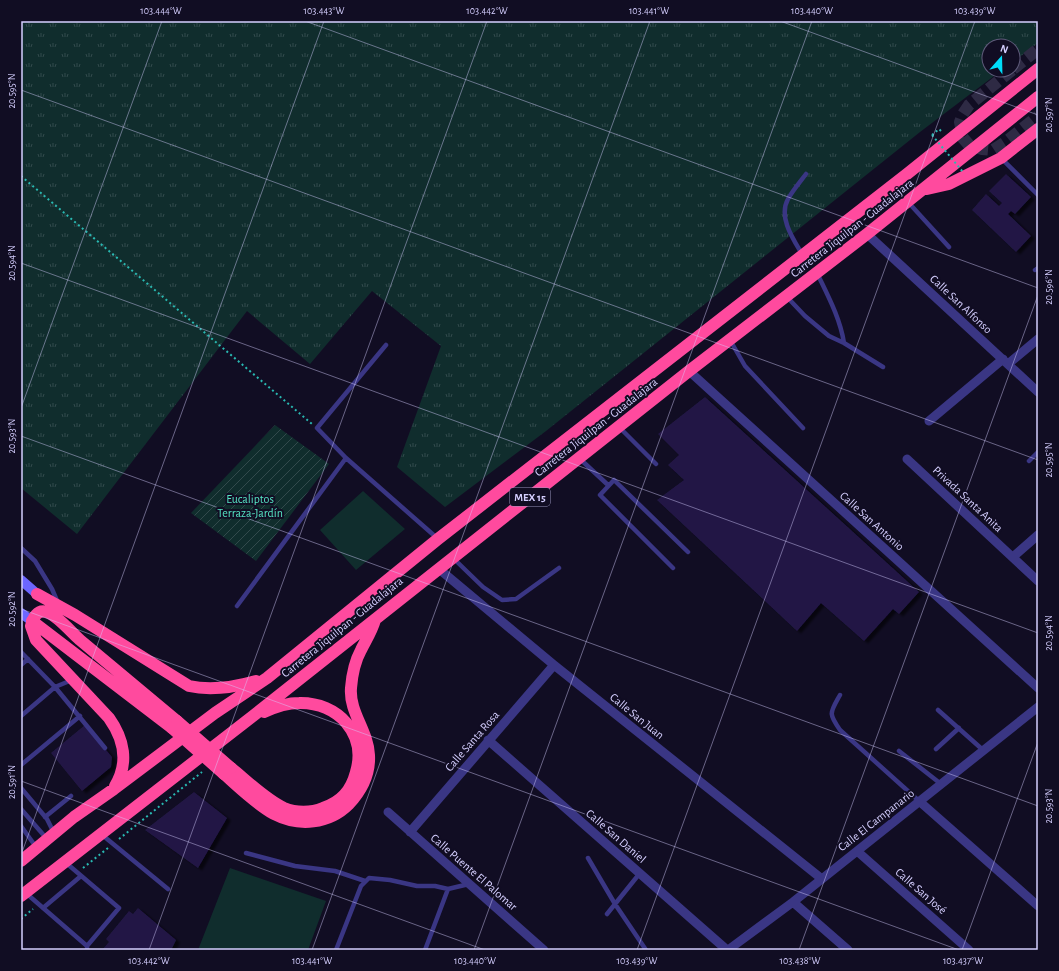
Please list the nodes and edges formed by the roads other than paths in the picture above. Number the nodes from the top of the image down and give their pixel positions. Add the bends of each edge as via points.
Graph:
1 (1038, 69) edge
2 (1038, 97) edge
3 (1038, 129) edge
4 (1001, 158) junction
5 (806, 174) dead end
6 (922, 191) junction
7 (1038, 194) edge
8 (908, 202) junction
9 (867, 234) junction
10 (949, 247) dead end
11 (803, 255) junction
12 (817, 273) junction
13 (787, 297) junction
14 (730, 340) junction
15 (1038, 340) edge
16 (844, 343) junction
17 (386, 345) dead end
18 (1005, 362) junction
19 (883, 367) dead end
20 (689, 371) junction
21 (1038, 392) edge
22 (928, 421) dead end
23 (619, 427) junction
24 (803, 428) dead end
25 (1038, 452) edge
26 (346, 458) junction
27 (579, 458) junction
28 (907, 459) dead end
29 (1029, 462) dead end
30 (656, 464) dead end
31 (608, 485) junction
32 (1038, 535) edge
33 (438, 539) junction
34 (21, 548) edge
35 (688, 552) dead end
36 (453, 558) junction
37 (1013, 558) junction
38 (559, 568) dead end
39 (673, 568) dead end
40 (439, 569) junction
41 (21, 580) edge
42 (1038, 581) edge
43 (37, 594) junction
44 (59, 604) junction
45 (237, 606) dead end
46 (21, 613) edge
47 (376, 619) junction
48 (32, 621) junction
49 (75, 635) junction
50 (21, 652) edge
51 (28, 659) junction
52 (21, 665) edge
53 (554, 665) junction
54 (267, 678) junction
55 (73, 679) junction
56 (55, 687) junction
57 (1038, 688) edge
58 (840, 695) dead end
59 (1038, 707) edge
60 (938, 710) dead end
61 (21, 716) edge
62 (80, 716) junction
63 (253, 716) junction
64 (174, 724) junction
65 (959, 728) junction
66 (488, 740) junction
67 (105, 748) dead end
68 (936, 749) dead end
69 (983, 750) junction
70 (899, 751) dead end
71 (21, 765) edge
72 (227, 771) junction
73 (941, 784) junction
74 (21, 788) edge
75 (114, 789) junction
76 (71, 796) dead end
77 (920, 801) junction
78 (21, 809) edge
79 (388, 812) dead end
80 (45, 817) junction
81 (21, 826) edge
82 (410, 832) junction
83 (101, 834) junction
84 (51, 836) junction
85 (36, 847) junction
86 (857, 851) junction
87 (246, 853) dead end
88 (588, 858) dead end
89 (21, 861) edge
90 (65, 862) junction
91 (640, 873) junction
92 (81, 876) junction
93 (822, 879) junction
94 (365, 881) junction
95 (469, 884) junction
96 (448, 889) junction
97 (168, 890) dead end
98 (23, 895) edge
99 (793, 902) junction
100 (615, 904) junction
101 (1038, 906) edge
102 (43, 908) junction
103 (607, 914) dead end
104 (87, 948) edge
105 (336, 950) edge
106 (425, 950) edge
107 (544, 950) edge
108 (646, 950) edge
109 (728, 950) edge
110 (848, 950) edge
111 (969, 950) edge

1 - 11 highway, Carretera Jiquilpan - Guadalajara / MEX 15
2 - 6 highway, Carretera Jiquilpan - Guadalajara / MEX 15
3 - 4 highway
4 - 6 highway via 949,184
4 - 7 lane
5 - 11 lane via 787,200 784,216
6 - 8 highway, Carretera Jiquilpan - Guadalajara / MEX 15
8 - 9 highway, Carretera Jiquilpan - Guadalajara / MEX 15
8 - 10 lane
9 - 12 highway, Carretera Jiquilpan - Guadalajara / MEX 15
9 - 18 street, Calle San Alfonso
11 - 33 highway, Carretera Jiquilpan - Guadalajara / MEX 15
12 - 13 highway, Carretera Jiquilpan - Guadalajara / MEX 15
12 - 16 lane via 835,310
13 - 14 highway, Carretera Jiquilpan - Guadalajara / MEX 15
13 - 16 lane via 829,336
14 - 20 highway, Carretera Jiquilpan - Guadalajara / MEX 15
14 - 24 lane via 745,366
15 - 18 street
16 - 19 lane
17 - 26 lane via 317,428
18 - 21 street, Calle San Alfonso
18 - 22 street
20 - 23 highway, Carretera Jiquilpan - Guadalajara / MEX 15
20 - 57 street, Calle San Antonio
23 - 27 highway, Carretera Jiquilpan - Guadalajara / MEX 15
23 - 30 lane
25 - 29 lane
26 - 33 lane
26 - 45 lane
27 - 31 lane
27 - 36 highway, Carretera Jiquilpan - Guadalajara / MEX 15
28 - 37 street, Privada Santa Anita
31 - 35 lane via 614,480
31 - 39 lane via 600,495
32 - 37 street
33 - 54 highway, Carretera Jiquilpan - Guadalajara / MEX 15
34 - 44 lane via 35,561
36 - 38 lane via 483,587 502,600 516,599
36 - 40 highway, Carretera Jiquilpan - Guadalajara / MEX 15
37 - 42 street, Privada Santa Anita
40 - 47 highway, Carretera Jiquilpan - Guadalajara / MEX 15
40 - 53 street, Calle San Juan
41 - 43 street
43 - 44 highway
43 - 49 highway
44 - 54 highway via 189,686 208,689 246,684
46 - 48 street
47 - 63 highway, Carretera Jiquilpan - Guadalajara / MEX 15
47 - 72 highway via 358,656 350,690 354,712 366,740 369,758 365,780 352,800 327,818 311,822 296,821 267,810
48 - 49 highway via 40,612 48,613
48 - 55 highway via 36,640
48 - 64 highway
49 - 64 highway
50 - 51 lane
51 - 52 lane
51 - 56 lane
53 - 66 street, Calle Santa Rosa
53 - 93 street, Calle San Juan
54 - 75 highway, Carretera Jiquilpan - Guadalajara / MEX 15 via 215,713
55 - 56 lane
55 - 75 highway via 109,718 121,739 124,766
56 - 61 lane
56 - 62 lane
58 - 77 lane via 832,710 832,718 840,730
59 - 69 street, Calle El Campanario
60 - 65 lane
62 - 67 lane
62 - 71 lane
63 - 72 highway via 284,704 299,703 313,704 332,711 350,727 357,742 359,760 353,783 345,795 334,804 314,811 299,811 283,807
63 - 83 highway, Carretera Jiquilpan - Guadalajara / MEX 15
64 - 72 highway, bridge
65 - 68 lane
65 - 69 lane
66 - 82 street, Calle Santa Rosa
66 - 91 street, Calle San Daniel
69 - 73 street, Calle El Campanario
70 - 73 lane
73 - 77 street, Calle El Campanario
74 - 80 lane
75 - 84 highway, Carretera Jiquilpan - Guadalajara / MEX 15
76 - 80 lane
77 - 86 street, Calle El Campanario
77 - 101 street
78 - 84 lane
79 - 82 street, Calle Puente El Palomar
80 - 84 lane
81 - 85 lane
82 - 95 street, Calle Puente El Palomar
83 - 90 highway, Carretera Jiquilpan - Guadalajara / MEX 15
83 - 97 lane
84 - 85 highway, Carretera Jiquilpan - Guadalajara / MEX 15
85 - 89 highway, Carretera Jiquilpan - Guadalajara / MEX 15
86 - 93 street, Calle El Campanario
86 - 111 street, Calle San José
87 - 94 lane via 295,866 335,871
88 - 100 lane
90 - 92 lane
90 - 98 highway, Carretera Jiquilpan - Guadalajara / MEX 15
91 - 100 lane
91 - 109 street, Calle San Daniel
92 - 102 lane
92 - 104 lane via 119,908
93 - 99 street, Calle El Campanario
94 - 96 lane via 368,878
94 - 105 lane
95 - 96 lane
95 - 107 street, Calle Puente El Palomar
96 - 106 lane
98 - 102 lane
99 - 109 street, Calle El Campanario
99 - 110 street
100 - 103 lane
100 - 108 lane
102 - 104 lane

